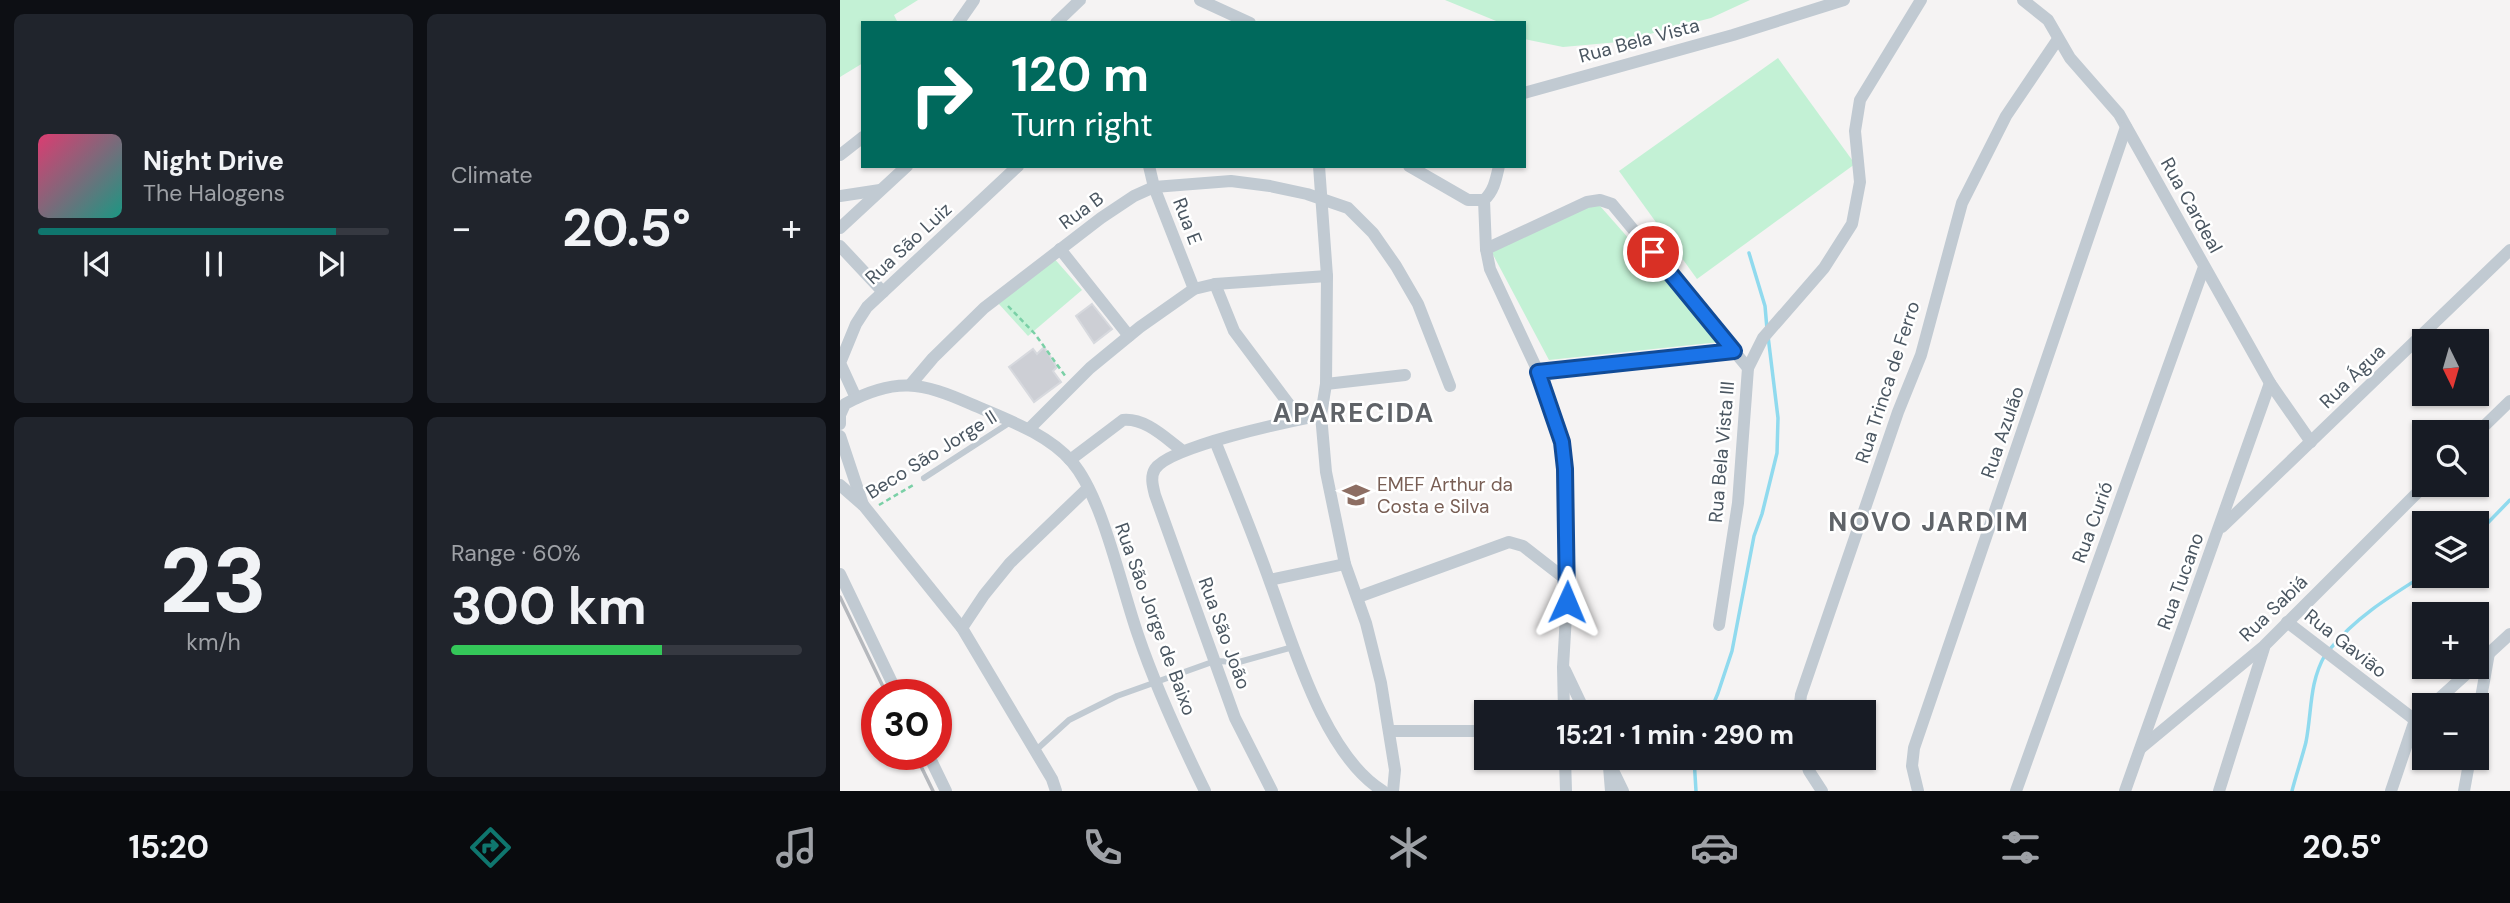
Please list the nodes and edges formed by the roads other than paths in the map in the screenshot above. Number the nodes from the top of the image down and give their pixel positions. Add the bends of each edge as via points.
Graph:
1 (974, 0) edge
2 (1080, 0) edge
3 (1200, 0) edge
4 (1844, 0) edge
5 (1921, 0) edge
6 (2023, 0) edge
7 (959, 21) edge
8 (1058, 21) edge
9 (1246, 21) edge
10 (2057, 39) junction
11 (1526, 92) edge
12 (2126, 127) junction
13 (861, 139) edge
14 (840, 155) edge
15 (905, 168) edge
16 (1016, 168) edge
17 (1149, 168) edge
18 (1319, 168) edge
19 (1412, 168) edge
20 (1499, 168) edge
21 (1154, 187) junction
22 (880, 190) junction
23 (840, 196) edge
24 (1320, 199) junction
25 (1484, 200) junction
26 (840, 228) edge
27 (840, 246) edge
28 (1060, 249) junction
29 (1486, 249) junction
30 (2510, 250) edge
31 (2204, 267) junction
32 (1327, 276) junction
33 (1215, 284) junction
34 (1194, 289) junction
35 (883, 292) junction
36 (1129, 336) junction
37 (1734, 351) junction
38 (840, 363) edge
39 (1748, 368) junction
40 (1538, 372) junction
41 (1405, 375) dead end
42 (2270, 383) junction
43 (911, 384) junction
44 (1326, 384) junction
45 (1450, 386) dead end
46 (856, 398) junction
47 (2510, 401) edge
48 (1321, 415) junction
49 (1300, 419) junction
50 (1011, 421) junction
51 (2489, 421) edge
52 (840, 424) edge
53 (1030, 429) junction
54 (840, 436) edge
55 (1215, 441) junction
56 (2311, 442) junction
57 (1183, 451) junction
58 (1070, 460) junction
59 (924, 478) road end
60 (840, 485) edge
61 (1088, 488) junction
62 (2413, 497) edge
63 (865, 509) junction
64 (2220, 529) junction
65 (1345, 564) junction
66 (840, 574) edge
67 (1270, 580) junction
68 (1568, 581) junction
69 (1358, 597) junction
70 (2287, 622) junction
71 (1719, 625) dead end
72 (962, 628) junction
73 (2510, 634) edge
74 (2264, 646) junction
75 (1293, 647) junction
76 (2489, 653) edge
77 (1215, 661) junction
78 (1563, 667) junction
79 (890, 679) edge
80 (2461, 679) edge
81 (1156, 681) junction
82 (2445, 693) edge
83 (1564, 700) edge
84 (1579, 700) edge
85 (1800, 700) edge
86 (2412, 711) edge
87 (1390, 731) junction
88 (1474, 732) edge
89 (2412, 735) edge
90 (2140, 749) junction
91 (1035, 751) junction
92 (936, 770) edge
93 (1565, 770) edge
94 (1608, 770) edge
95 (1612, 770) edge
96 (1809, 770) edge
97 (2468, 770) edge
98 (946, 791) edge
99 (1056, 791) edge
100 (1205, 791) edge
101 (1272, 791) edge
102 (1383, 791) edge
103 (1392, 791) edge
104 (1566, 791) edge
105 (1611, 791) edge
106 (1623, 791) edge
107 (1822, 791) edge
108 (1918, 791) edge
109 (2016, 791) edge
110 (2125, 791) edge
111 (2219, 791) edge
112 (2391, 791) edge
113 (2465, 791) edge

1 - 7 street
2 - 8 street
3 - 9 street
4 - 11 street, Rua Bela Vista
5 - 39 street, Rua Bela Vista III via 1860,100 1855,131 1860,182 1852,224 1824,268 1763,338
6 - 10 street, Rua Cardeal via 2042,13
10 - 12 street, Rua Cardeal
10 - 85 street, Rua Trinca de Ferro via 2007,116 1962,203 1921,355
12 - 31 street, Rua Cardeal
12 - 108 street, Rua Azulão via 1914,748 1912,766
13 - 14 street
15 - 22 street
16 - 35 street, Rua São Luiz
17 - 21 street, Rua E
18 - 24 street
19 - 25 street via 1468,200
20 - 25 street via 1494,187
21 - 24 street, Rua B via 1231,181
21 - 28 street, Rua B
21 - 34 street, Rua E
22 - 23 street
22 - 26 street
24 - 32 street
24 - 45 street, Rua B via 1348,208 1396,266 1418,304
25 - 29 street
27 - 35 street
28 - 36 street
28 - 43 street, Rua B via 999,297
29 - 37 street via 1587,202 1612,204
29 - 40 street via 1490,268
30 - 56 street, Rua Água
31 - 42 street, Rua Cardeal
31 - 109 street, Rua Curió
32 - 33 street
32 - 44 street
33 - 34 street
33 - 49 street via 1234,331
34 - 36 street
35 - 38 street, Rua São Luiz via 856,324
36 - 53 street
37 - 39 street
37 - 40 street
38 - 46 street, Rua São Luiz
39 - 71 street, Rua Bela Vista III via 1738,503
40 - 68 street via 1562,442
41 - 44 street
42 - 56 street, Rua Cardeal
42 - 64 street, Rua Tucano
43 - 46 street
43 - 50 street, Rua São Jorge de Baixo via 932,388
44 - 48 street
46 - 52 street via 845,404
47 - 51 street
48 - 49 street
48 - 65 street via 1326,472
49 - 55 street
50 - 53 street, Rua São Jorge de Baixo
50 - 59 lane, Beco São Jorge II
53 - 58 street, Rua São Jorge de Baixo
54 - 63 street
55 - 57 street
55 - 67 street
56 - 64 street, Rua Água
57 - 58 street via 1133,419 1124,420
57 - 77 street, Rua São João via 1156,468 1152,484
58 - 61 street, Rua São Jorge de Baixo
60 - 63 street
61 - 72 street via 1010,563
61 - 81 street, Rua São Jorge de Baixo
62 - 70 street, Rua Sabiá
63 - 72 street
64 - 90 street, Rua Tucano
65 - 67 street
65 - 69 street
66 - 79 street
67 - 75 street
68 - 69 street via 1523,546 1509,542
68 - 78 street
69 - 87 street
70 - 74 street, Rua Sabiá
70 - 86 street, Rua Gavião
72 - 91 street
73 - 76 street
74 - 90 street, Rua Sabiá
74 - 111 street
75 - 77 lane via 1239,662
75 - 102 street via 1330,729 1368,782
77 - 81 lane
77 - 101 street, Rua São João via 1236,718
78 - 83 street
78 - 84 street
80 - 82 street
81 - 91 lane via 1069,720
81 - 100 street, Rua São Jorge de Baixo
87 - 88 street
87 - 103 street via 1395,770
89 - 112 street
90 - 110 street, Rua Tucano
91 - 99 street
92 - 98 street
93 - 104 street
94 - 105 street
95 - 106 street
96 - 107 street
97 - 113 street

